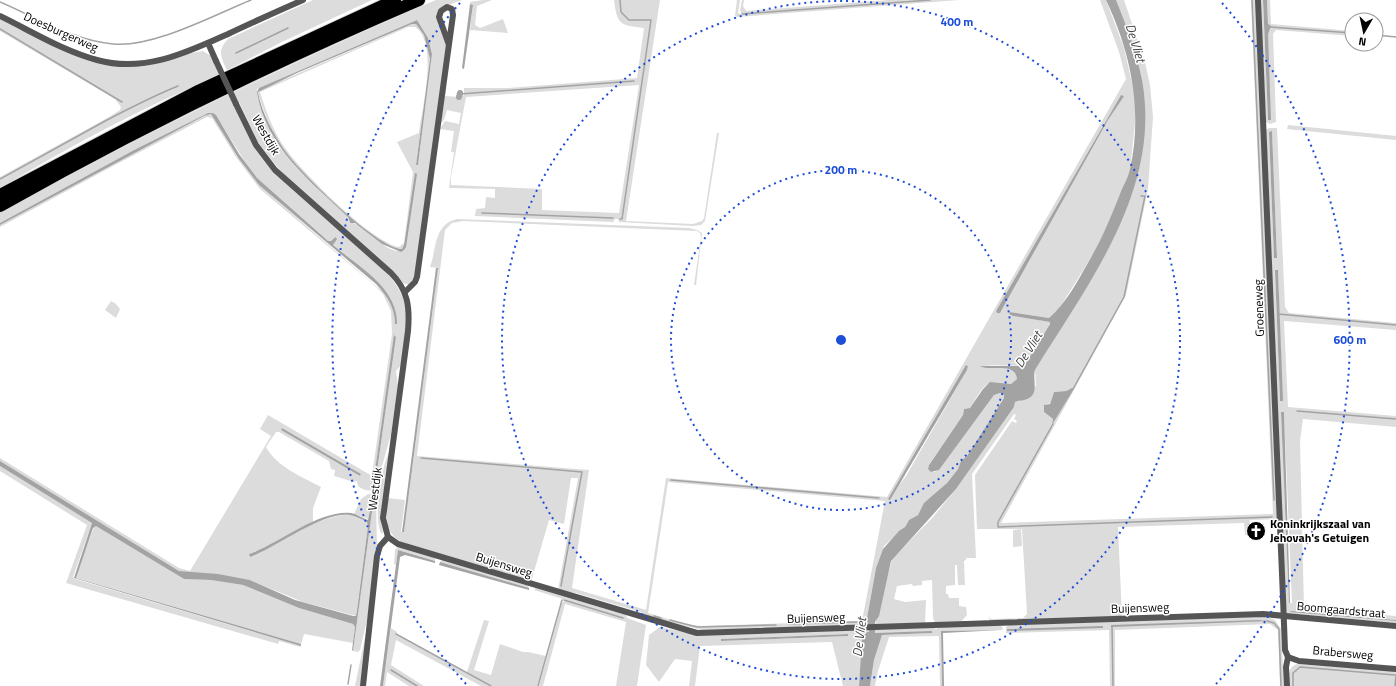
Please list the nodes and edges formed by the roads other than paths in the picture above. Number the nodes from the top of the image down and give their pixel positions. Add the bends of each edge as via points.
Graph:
1 (303, 0) edge
2 (394, 0) edge
3 (419, 0) edge
4 (1258, 0) edge
5 (0, 16) edge
6 (208, 43) junction
7 (449, 45) junction
8 (0, 195) edge
9 (0, 206) edge
10 (405, 292) junction
11 (388, 537) junction
12 (1283, 616) junction
13 (1396, 626) edge
14 (1288, 657) junction
15 (1396, 669) edge
16 (363, 686) edge
17 (1286, 686) edge

1 - 6 street
2 - 8 highway via 196,92
3 - 9 highway via 308,49 181,110
4 - 12 street, Groeneweg
5 - 6 street, Doesburgerweg via 74,52 111,63 156,62
6 - 10 street, Westdijk, bridge via 256,145 276,170 387,270
7 - 7 street via 453,12 447,7 441,11 439,18
7 - 10 street via 418,277
10 - 11 street, Westdijk via 409,321 383,512
11 - 12 street, Buijensweg via 409,548 693,632 1263,614
11 - 16 street via 380,546 377,556
12 - 13 street, Boomgaardstraat
12 - 14 street, Groeneweg via 1285,650
14 - 15 street, Brabersweg via 1299,661
14 - 17 street, Groeneweg

